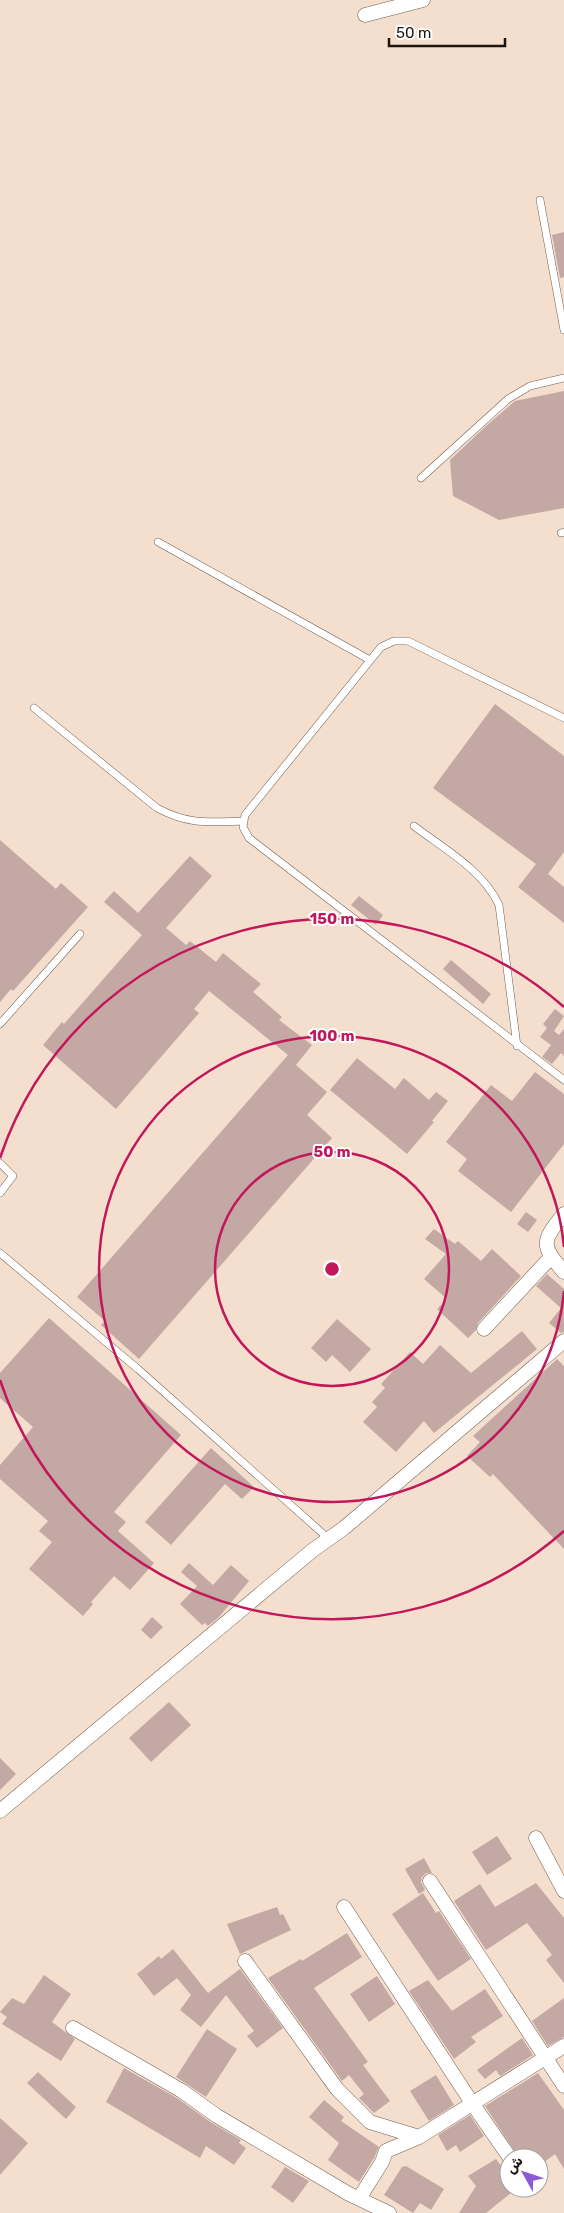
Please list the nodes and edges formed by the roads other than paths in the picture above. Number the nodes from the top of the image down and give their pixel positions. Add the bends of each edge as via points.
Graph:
1 (423, 0) edge
2 (365, 15) dead end
3 (540, 200) dead end
4 (564, 330) edge
5 (564, 378) edge
6 (421, 478) dead end
7 (158, 542) dead end
8 (370, 660) junction
9 (34, 708) dead end
10 (564, 718) edge
11 (243, 821) junction
12 (414, 826) dead end
13 (80, 934) dead end
14 (0, 1024) edge
15 (517, 1046) junction
16 (564, 1080) edge
17 (0, 1162) edge
18 (0, 1193) edge
19 (564, 1214) edge
20 (0, 1253) edge
21 (550, 1257) junction
22 (564, 1272) edge
23 (484, 1329) dead end
24 (564, 1341) edge
25 (328, 1538) junction
26 (0, 1811) edge
27 (536, 1838) dead end
28 (430, 1881) dead end
29 (564, 1891) edge
30 (344, 1908) dead end
31 (245, 1962) dead end
32 (73, 2028) dead end
33 (564, 2046) edge
34 (546, 2057) junction
35 (564, 2086) edge
36 (472, 2104) junction
37 (419, 2137) junction
38 (503, 2148) edge
39 (360, 2197) junction
40 (389, 2213) edge

1 - 2 street
3 - 4 lane
5 - 6 lane via 530,386 508,399
7 - 8 lane
8 - 10 lane via 387,643 408,641
8 - 11 lane
9 - 11 lane via 157,808 195,822
11 - 15 lane via 250,838
12 - 15 lane via 481,878 499,905
13 - 14 lane
15 - 16 lane
17 - 18 lane via 14,1176
19 - 21 street via 546,1238
20 - 25 lane via 138,1369
21 - 22 street
21 - 23 street
24 - 25 street via 344,1528
25 - 26 street
27 - 29 street
28 - 34 street
30 - 36 street
31 - 37 street via 337,2089 370,2122
32 - 39 street via 332,2184
33 - 34 street
34 - 35 street
34 - 36 street
36 - 37 street
36 - 38 street
37 - 39 street via 386,2151
39 - 40 street

